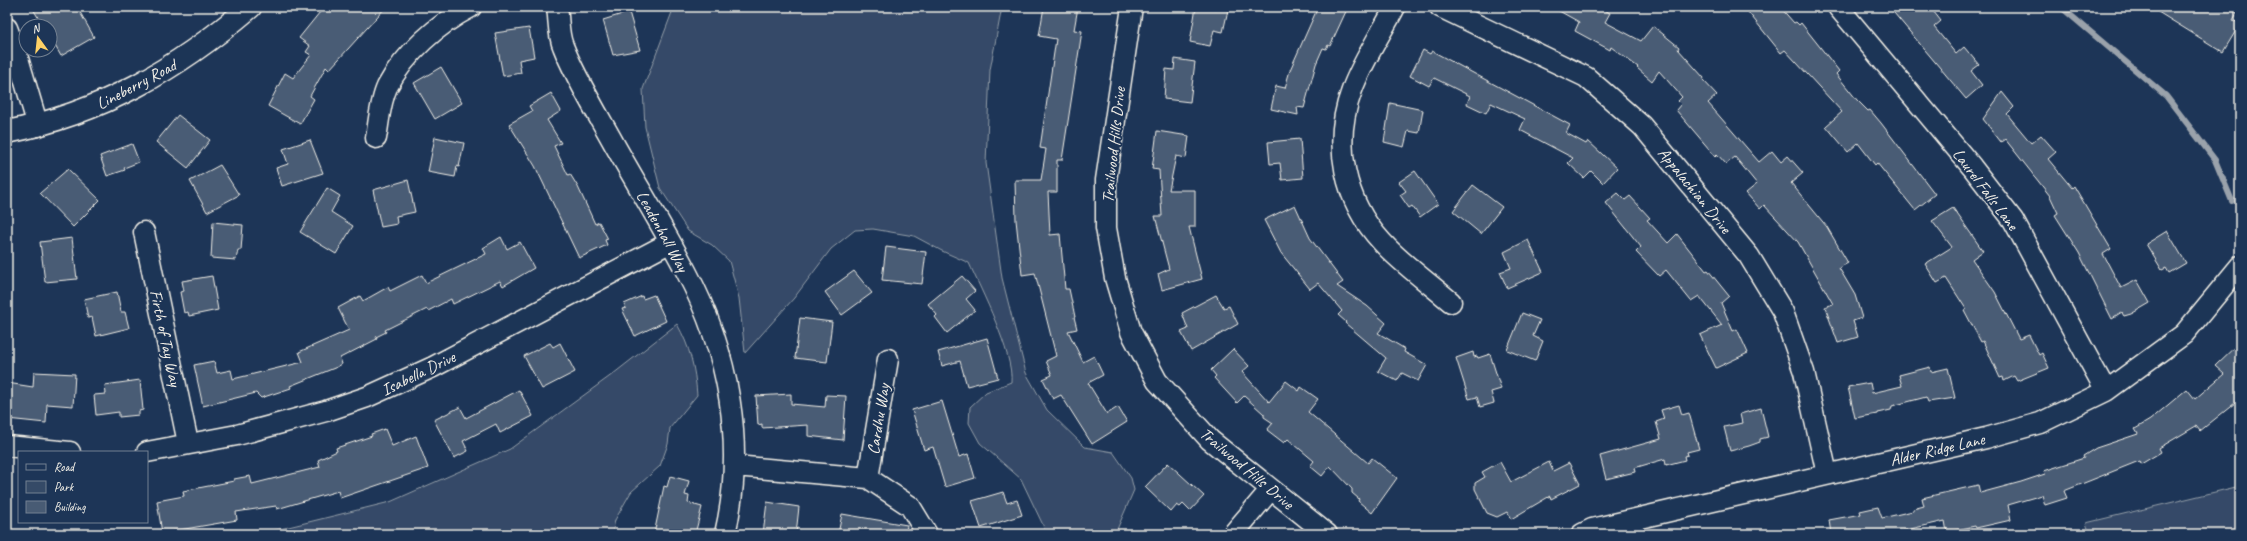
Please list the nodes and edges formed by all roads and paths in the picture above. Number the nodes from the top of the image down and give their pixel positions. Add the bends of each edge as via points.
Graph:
1 (250, 7) edge
2 (471, 7) edge
3 (557, 7) edge
4 (1132, 7) edge
5 (1395, 7) edge
6 (1440, 7) edge
7 (1838, 7) edge
8 (7, 28) edge
9 (38, 126) junction
10 (7, 132) edge
11 (376, 138) dead end
12 (144, 232) dead end
13 (669, 243) junction
14 (2240, 266) edge
15 (1451, 302) dead end
16 (888, 359) dead end
17 (2106, 391) junction
18 (188, 444) junction
19 (7, 446) edge
20 (60, 451) edge
21 (148, 452) edge
22 (735, 466) junction
23 (1827, 474) junction
24 (868, 478) junction
25 (1270, 489) junction
26 (725, 534) edge
27 (927, 534) edge
28 (1233, 534) edge
29 (1327, 534) edge
30 (1582, 534) edge

1 - 9 street, Lineberry Road via 196,51 136,87 90,108
2 - 11 street via 447,21 407,58 387,87
3 - 13 street, Leadenhall Way via 562,45
4 - 25 street, Trailwood Hills Drive via 1106,180 1106,228 1115,278 1131,332 1157,381 1210,440
5 - 15 street via 1352,90 1341,135 1346,178 1360,214 1382,243
6 - 23 street, Appalachian Drive via 1586,77 1642,126 1749,256 1783,312 1804,372
7 - 17 street, Laurel Falls Lane via 2013,220
8 - 9 street
9 - 10 street, Lineberry Road
12 - 18 street, Firth of Tay Way
13 - 18 street, Isabella Drive via 433,367 367,397 326,412 237,435
13 - 22 street, Leadenhall Way via 686,271 712,330 725,371 734,427
14 - 17 street, Alder Ridge Lane via 2184,334
16 - 24 street, Cardhu Way
17 - 23 street, Alder Ridge Lane via 2040,423 1986,438
18 - 21 street, Isabella Drive
19 - 20 street
22 - 24 street
22 - 26 street, Leadenhall Way
23 - 30 street, Alder Ridge Lane
24 - 27 street via 910,506
25 - 28 street
25 - 29 street, Trailwood Hills Drive

